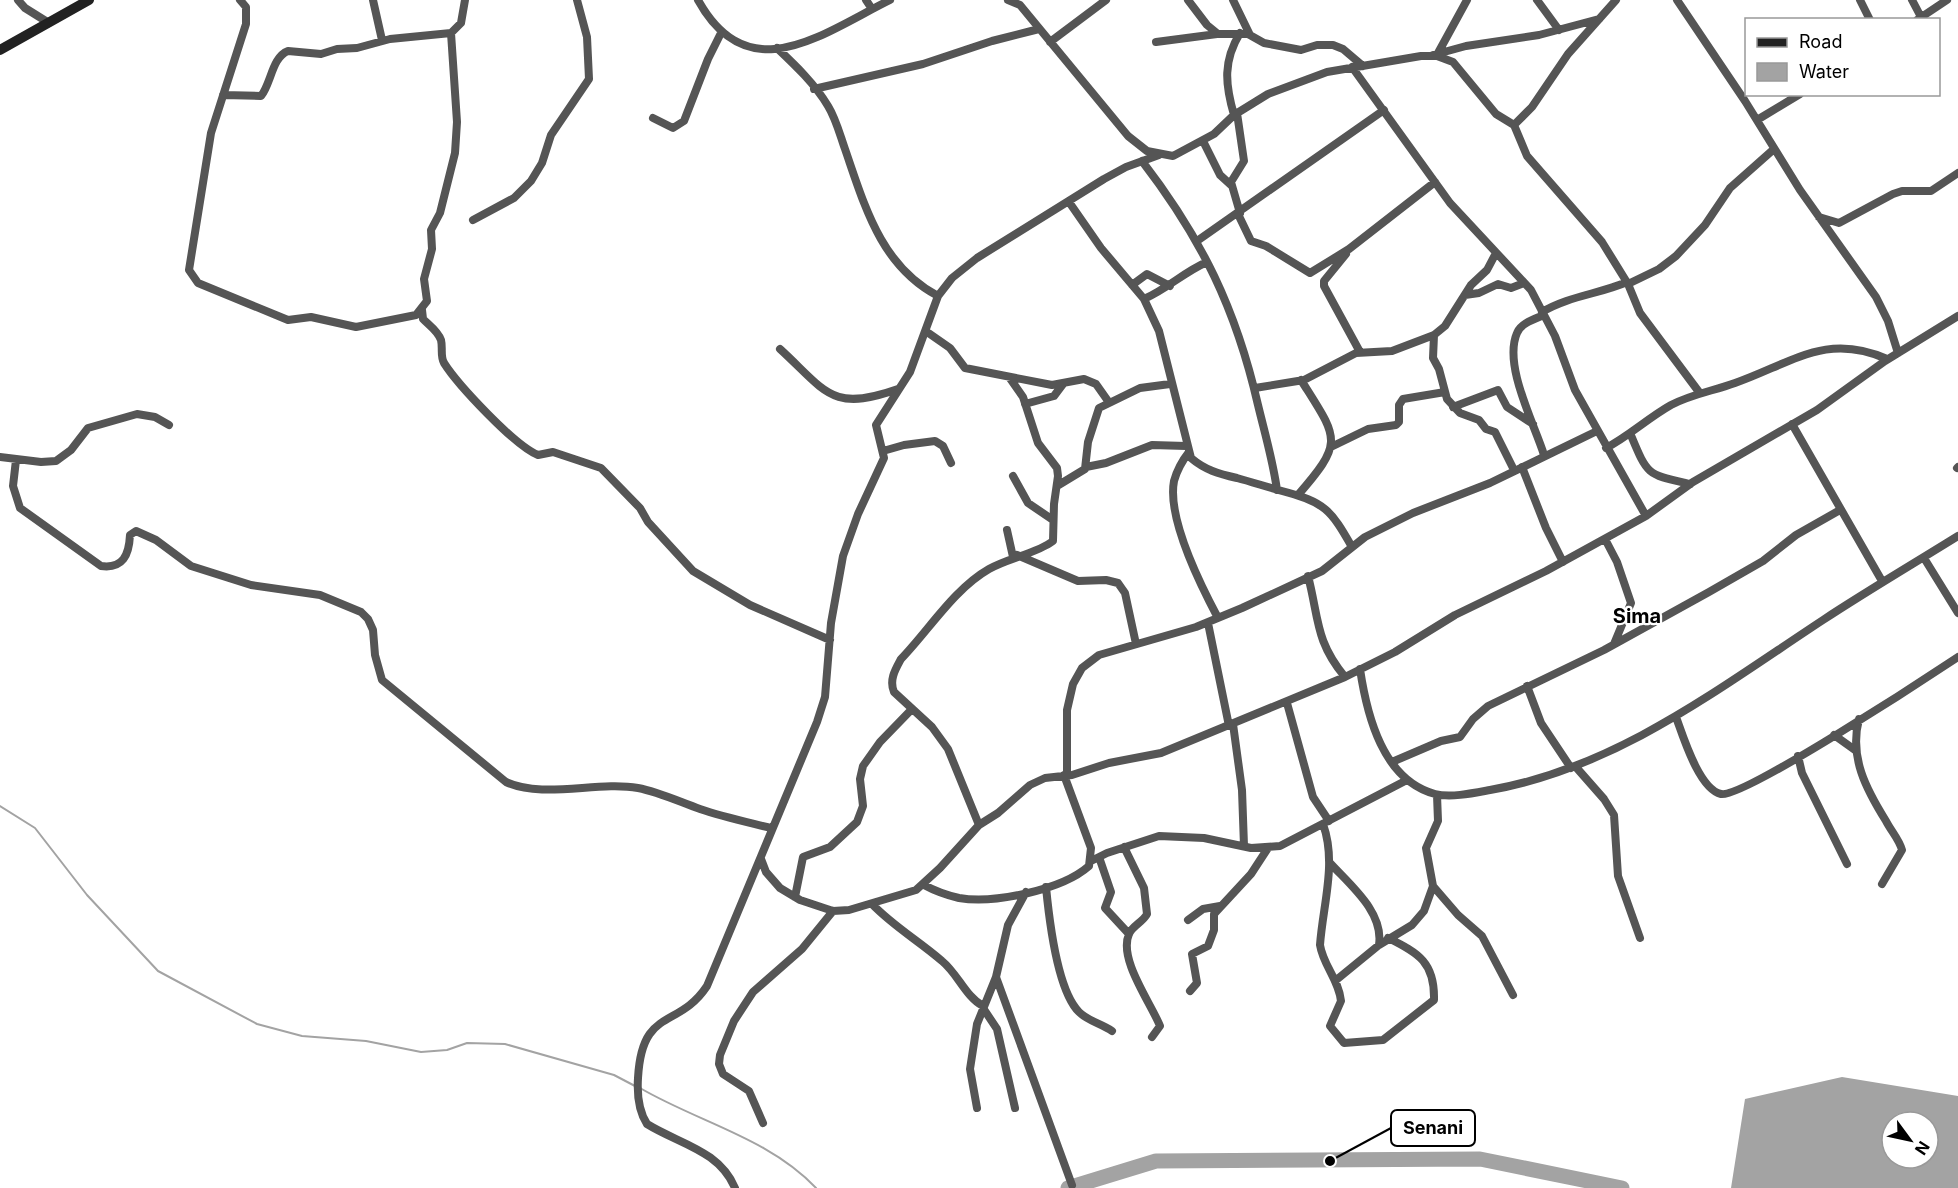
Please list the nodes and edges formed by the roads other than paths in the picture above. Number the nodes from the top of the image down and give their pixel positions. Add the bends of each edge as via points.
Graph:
1 (18, 0) edge
2 (89, 0) edge
3 (240, 0) edge
4 (373, 0) edge
5 (465, 0) edge
6 (577, 0) edge
7 (698, 0) edge
8 (866, 0) edge
9 (891, 0) edge
10 (1008, 0) edge
11 (1106, 0) edge
12 (1188, 0) edge
13 (1233, 0) edge
14 (1467, 0) edge
15 (1537, 0) edge
16 (1616, 0) edge
17 (1677, 0) edge
18 (1860, 0) edge
19 (1912, 0) edge
20 (1947, 0) edge
21 (1020, 3) edge
22 (872, 9) junction
23 (1869, 18) edge
24 (1919, 18) edge
25 (1599, 19) junction
26 (49, 23) junction
27 (1039, 29) junction
28 (1559, 30) junction
29 (451, 33) junction
30 (721, 33) junction
31 (1240, 33) junction
32 (1218, 34) junction
33 (1250, 35) junction
34 (382, 40) junction
35 (1050, 42) junction
36 (1156, 42) dead end
37 (777, 48) junction
38 (0, 50) edge
39 (1438, 53) junction
40 (1429, 56) junction
41 (1363, 66) junction
42 (1352, 67) junction
43 (814, 89) junction
44 (223, 95) junction
45 (1797, 96) edge
46 (1384, 110) junction
47 (1235, 114) junction
48 (653, 118) dead end
49 (1757, 120) junction
50 (1514, 125) junction
51 (1203, 141) junction
52 (1774, 149) junction
53 (1159, 155) junction
54 (1142, 161) junction
55 (1958, 173) edge
56 (1434, 182) junction
57 (1232, 185) junction
58 (1069, 202) junction
59 (1239, 213) junction
60 (1818, 216) junction
61 (472, 220) dead end
62 (1197, 241) junction
63 (1349, 248) junction
64 (1496, 253) junction
65 (1207, 262) junction
66 (1524, 283) junction
67 (1628, 283) junction
68 (1132, 285) junction
69 (1170, 286) junction
70 (1465, 295) junction
71 (938, 296) junction
72 (1144, 299) junction
73 (422, 310) junction
74 (1543, 313) junction
75 (1957, 318) edge
76 (927, 332) junction
77 (1434, 335) junction
78 (780, 349) dead end
79 (1360, 352) junction
80 (1898, 353) junction
81 (1887, 359) junction
82 (1009, 377) junction
83 (1301, 380) junction
84 (1063, 384) junction
85 (1170, 384) junction
86 (900, 388) junction
87 (1255, 388) junction
88 (1445, 392) junction
89 (1700, 392) junction
90 (1108, 401) junction
91 (1025, 404) junction
92 (1453, 407) junction
93 (1533, 424) junction
94 (1792, 424) junction
95 (169, 425) dead end
96 (1597, 431) junction
97 (1630, 433) junction
98 (1333, 446) junction
99 (1606, 448) junction
100 (1187, 449) junction
101 (883, 452) junction
102 (1544, 455) junction
103 (0, 457) edge
104 (16, 460) junction
105 (951, 463) dead end
106 (1086, 467) junction
107 (1518, 469) junction
108 (1013, 476) dead end
109 (1690, 484) junction
110 (1057, 486) junction
111 (1277, 490) junction
112 (1298, 495) junction
113 (1840, 510) junction
114 (1646, 516) junction
115 (1053, 520) junction
116 (1007, 530) dead end
117 (1958, 536) edge
118 (1605, 539) junction
119 (1352, 547) junction
120 (1015, 556) junction
121 (1924, 558) junction
122 (1563, 562) junction
123 (1308, 576) junction
124 (1882, 581) junction
125 (1958, 613) edge
126 (1218, 618) junction
127 (1208, 623) junction
128 (830, 640) junction
129 (1136, 644) junction
130 (1613, 645) junction
131 (1958, 657) edge
132 (1360, 669) junction
133 (1344, 677) junction
134 (1527, 686) junction
135 (1287, 703) junction
136 (912, 708) junction
137 (1676, 717) junction
138 (1859, 719) junction
139 (1231, 725) junction
140 (1834, 735) junction
141 (1855, 750) junction
142 (1798, 756) junction
143 (1392, 762) junction
144 (1573, 767) junction
145 (1066, 775) junction
146 (1407, 780) junction
147 (1437, 795) junction
148 (1326, 822) junction
149 (979, 825) junction
150 (771, 828) junction
151 (1244, 846) junction
152 (1124, 847) junction
153 (1268, 848) junction
154 (1099, 857) junction
155 (761, 860) junction
156 (1091, 861) junction
157 (1330, 863) junction
158 (1847, 864) dead end
159 (1882, 884) dead end
160 (924, 885) junction
161 (1433, 886) junction
162 (1046, 887) junction
163 (1026, 892) junction
164 (795, 897) junction
165 (872, 904) junction
166 (1221, 906) junction
167 (833, 911) junction
168 (1188, 920) dead end
169 (1129, 934) junction
170 (1388, 938) junction
171 (1640, 938) dead end
172 (1379, 945) junction
173 (996, 977) junction
174 (1335, 981) junction
175 (1190, 991) dead end
176 (1513, 995) dead end
177 (983, 1007) junction
178 (1112, 1031) dead end
179 (1152, 1037) dead end
180 (977, 1108) dead end
181 (1016, 1108) dead end
182 (764, 1123) dead end
183 (1072, 1185) dead end
184 (735, 1188) edge

1 - 26 street
2 - 26 main road
3 - 44 street via 246,7 246,24
4 - 34 street
5 - 29 street via 461,23
6 - 61 street via 587,37 589,79 551,135 531,181 514,198
7 - 30 street
8 - 22 street
9 - 22 street
10 - 21 street
11 - 35 street
12 - 32 street
13 - 33 street
14 - 39 street
15 - 28 street
16 - 25 street
17 - 49 street
18 - 23 street
19 - 24 street
20 - 24 street
21 - 27 street
22 - 37 street via 821,38
25 - 28 street
25 - 50 street
26 - 38 main road
27 - 35 street
27 - 43 street via 923,64
28 - 39 street
29 - 34 street
29 - 73 street via 457,122 455,153 440,213 431,230 432,249 423,279 428,295
30 - 37 street via 735,44 756,50
30 - 48 street via 684,121 673,128
31 - 32 street
31 - 33 street
31 - 47 street via 1230,50 1227,67
32 - 36 street
33 - 41 street via 1264,43 1302,50 1333,45
34 - 44 street via 321,54 288,51 277,62 261,96
35 - 53 street via 1128,136
37 - 43 street
39 - 40 street
40 - 41 street
40 - 50 street via 1453,62 1496,114
41 - 42 street
42 - 46 street
42 - 47 street via 1269,94
43 - 71 street via 832,115 872,225 886,251 905,274
44 - 73 street via 211,133 190,265 191,275 198,283 288,320 311,316 356,327 385,323
45 - 49 street
46 - 56 street
46 - 59 street
47 - 51 street
47 - 57 street via 1244,161 1233,175
49 - 52 street
50 - 67 street via 1527,156 1602,242
51 - 53 street via 1173,156
51 - 57 street via 1220,175
52 - 60 street
52 - 67 street via 1730,188 1706,225 1676,256
53 - 54 street
54 - 58 street
54 - 62 street
55 - 60 street via 1931,192 1893,194 1839,224
56 - 63 street
56 - 64 street
57 - 59 street
58 - 68 street
58 - 71 street via 977,258 952,278
59 - 62 street
59 - 63 street via 1251,241 1307,272 1319,269
60 - 80 street via 1876,297
62 - 65 street
63 - 79 street via 1324,286
64 - 66 street
64 - 70 street
65 - 69 street
65 - 87 street via 1228,304
66 - 70 street via 1511,288 1498,284
66 - 74 street
67 - 74 street via 1567,299
67 - 89 street via 1640,313
68 - 69 street via 1147,274
68 - 72 street
69 - 72 street
70 - 77 street via 1445,326
71 - 76 street
72 - 85 street via 1164,344
73 - 128 street via 423,319 441,341 441,357 447,367 521,444 538,454 553,452 601,468 693,571 750,605
74 - 93 street via 1517,333 1513,353 1514,371
74 - 96 street
75 - 80 street
76 - 82 street via 950,348 965,368
76 - 86 street
77 - 79 street via 1392,351
77 - 88 street via 1433,358
78 - 86 street via 832,396 873,398
79 - 83 street
80 - 81 street
81 - 89 street via 1866,350 1826,349
81 - 94 street
82 - 84 street
82 - 91 street
83 - 87 street
83 - 98 street via 1329,430
84 - 90 street via 1077,379 1090,381
84 - 91 street via 1054,396
85 - 90 street via 1140,388
85 - 100 street
86 - 101 street via 876,425
87 - 111 street
88 - 92 street
88 - 98 street via 1403,399 1399,405 1400,422 1396,425 1368,429
89 - 97 street via 1666,408
90 - 106 street via 1095,414
91 - 110 street via 1038,443 1057,468
92 - 93 street via 1498,390 1508,407
92 - 107 street via 1495,432
93 - 102 street
94 - 109 street
94 - 113 street
95 - 104 street via 155,417 137,414 88,428 71,450 56,461
96 - 99 street
96 - 102 street
97 - 99 street
97 - 109 street via 1652,473
98 - 112 street via 1325,464
99 - 114 street
100 - 106 street via 1152,445
100 - 111 street via 1191,458 1205,469
100 - 126 street via 1174,483 1176,505 1189,555
101 - 105 street via 935,441
101 - 128 street via 881,468 843,556
102 - 107 street
103 - 104 street
104 - 150 street via 14,486 20,508 101,566 119,564 130,535 136,531 156,540 191,566 251,585 320,595 361,612 373,630 382,680 506,782 541,789 636,788
106 - 110 street
107 - 119 street via 1413,513
107 - 122 street
108 - 115 street via 1022,496
109 - 114 street
110 - 115 street
111 - 112 street
112 - 119 street via 1328,511
113 - 124 street
113 - 130 street via 1796,535 1764,561
114 - 118 street
115 - 120 street via 1053,542
116 - 120 street
117 - 121 street
118 - 122 street
118 - 130 street via 1631,603
119 - 123 street via 1322,571
120 - 129 street via 1078,580 1118,583 1125,593
120 - 136 street via 986,570 965,588 901,659 891,685
121 - 124 street
121 - 125 street
122 - 132 street via 1455,615
123 - 126 street
123 - 133 street via 1319,634
124 - 137 street
126 - 127 street
127 - 129 street
127 - 139 street
128 - 150 street via 825,697
129 - 145 street via 1100,656 1082,668 1073,684 1067,710
130 - 134 street
131 - 138 street
132 - 133 street
132 - 143 street via 1369,714
133 - 135 street
134 - 143 street via 1488,706 1461,737 1441,741
134 - 144 street via 1541,723
135 - 139 street
135 - 148 street via 1313,797
136 - 149 street via 948,749
136 - 164 street via 863,766 863,806 857,822 830,847 803,857
137 - 142 street via 1697,770 1721,794 1740,790
137 - 144 street
138 - 140 street
138 - 141 street
139 - 145 street via 1161,753
139 - 151 street via 1245,823
140 - 141 street
140 - 142 street
141 - 159 street via 1870,795 1902,850
142 - 158 street via 1802,773
143 - 146 street
144 - 147 street via 1530,783
144 - 171 street via 1604,798 1614,815 1618,876
145 - 149 street via 1030,785
145 - 156 street via 1091,848
146 - 147 street
146 - 148 street
147 - 161 street via 1438,821 1426,848
148 - 153 street via 1280,846
148 - 157 street
149 - 160 street
150 - 155 street
151 - 152 street via 1165,836
151 - 153 street
152 - 154 street
152 - 169 street via 1144,888 1147,914
153 - 166 street via 1251,874
154 - 156 street
154 - 169 street via 1111,892 1105,908
155 - 164 street via 775,883
155 - 184 street via 707,986 696,1000 647,1035 639,1071 639,1103 647,1124 712,1157
156 - 162 street via 1080,875
157 - 172 street via 1346,878 1375,920
157 - 174 street via 1320,945 1322,958
160 - 163 street via 941,894 984,900
160 - 165 street
161 - 170 street via 1419,919
161 - 176 street via 1452,910 1482,936
162 - 163 street
162 - 178 street via 1058,969 1073,1004 1086,1017
163 - 173 street via 1008,925
164 - 167 street
165 - 167 street
165 - 177 street via 943,962
166 - 168 street via 1203,909
166 - 175 street via 1214,914 1208,946 1192,954 1197,983
167 - 182 street via 802,949 753,992 734,1021 720,1055 723,1074 749,1091
169 - 179 street via 1129,960 1160,1026
170 - 172 street
170 - 174 street via 1414,952 1428,966 1434,979 1432,1004 1383,1040 1348,1045 1330,1026 1341,1007
172 - 174 street
173 - 177 street
173 - 183 street
177 - 180 street via 970,1069
177 - 181 street via 997,1029

